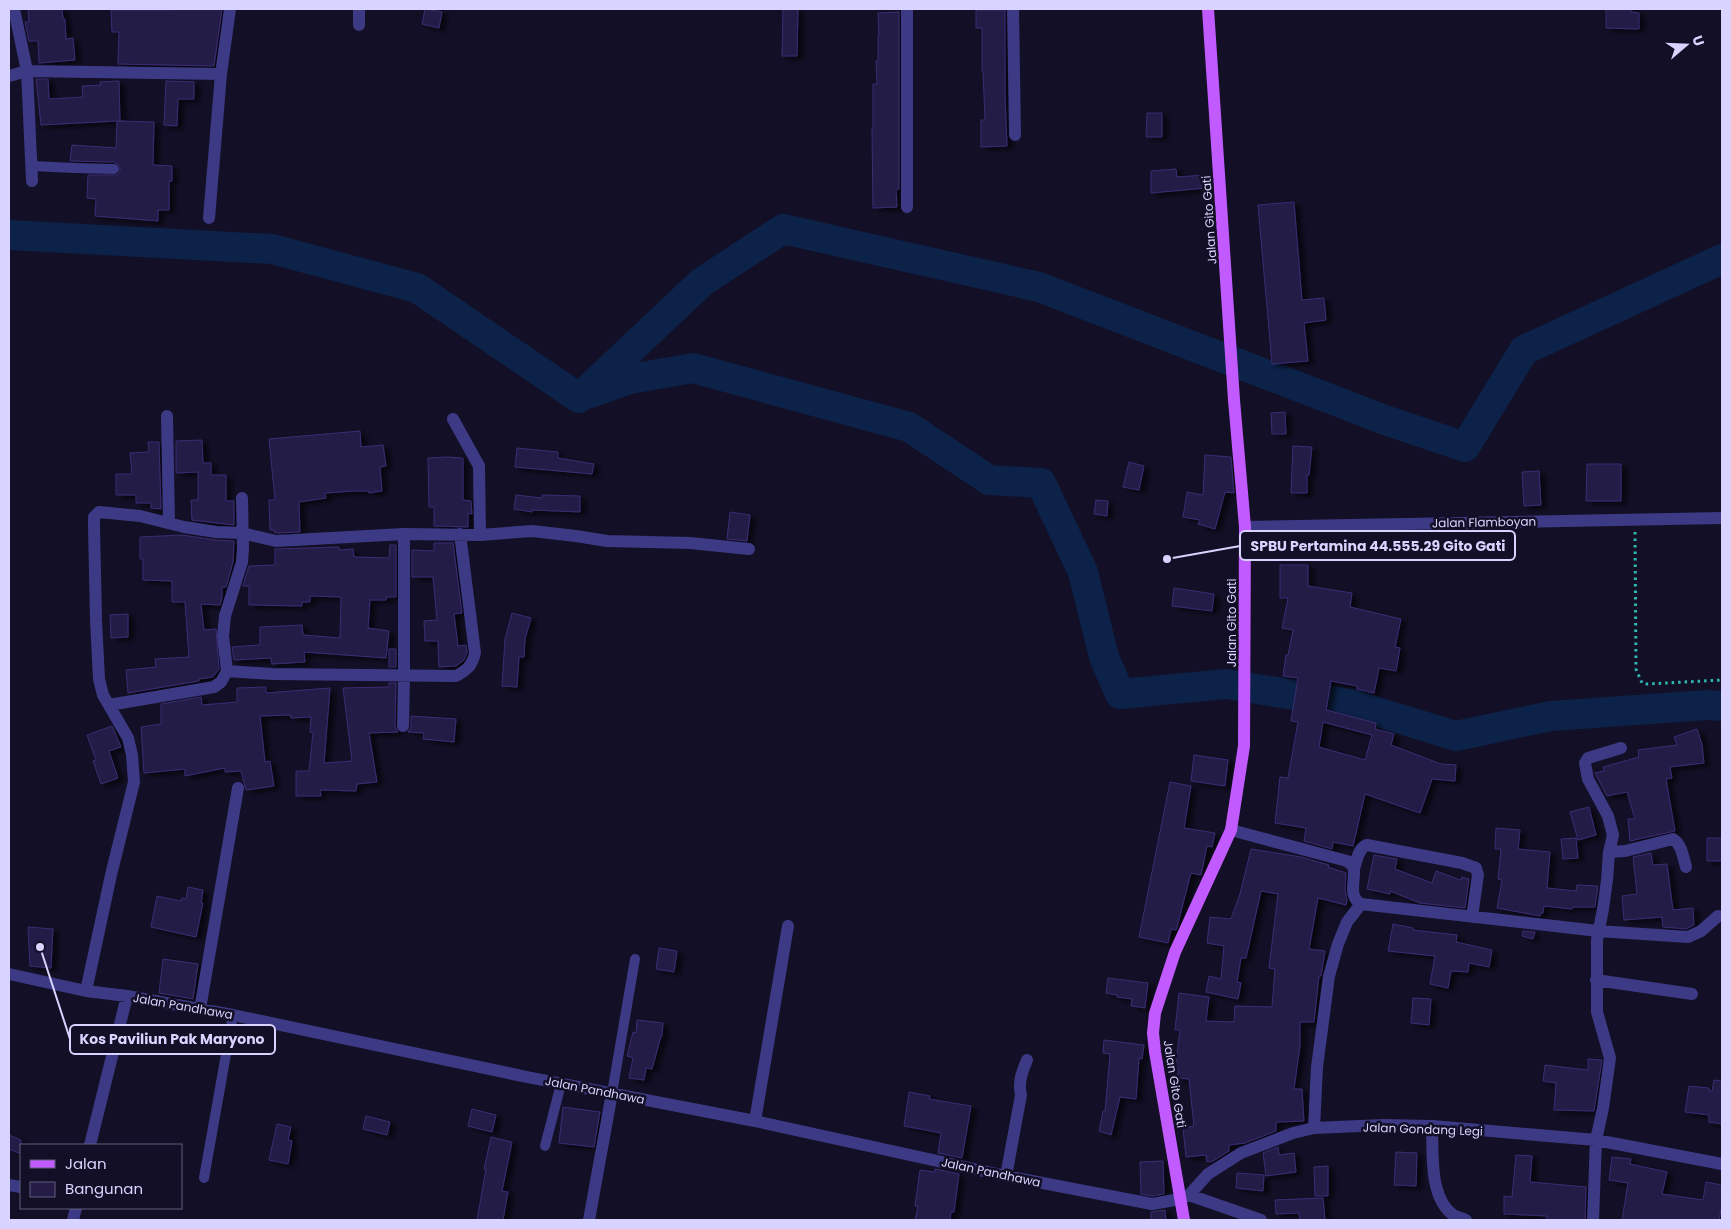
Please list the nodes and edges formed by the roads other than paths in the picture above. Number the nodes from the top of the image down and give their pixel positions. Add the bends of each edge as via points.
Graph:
1 (14, 9) edge
2 (230, 9) edge
3 (360, 9) edge
4 (907, 9) edge
5 (1013, 9) edge
6 (1208, 9) edge
7 (359, 25) dead end
8 (27, 70) junction
9 (221, 74) junction
10 (9, 76) edge
11 (1015, 136) dead end
12 (31, 166) junction
13 (114, 168) dead end
14 (32, 181) dead end
15 (906, 206) dead end
16 (209, 218) dead end
17 (167, 416) dead end
18 (453, 419) dead end
19 (242, 498) dead end
20 (1722, 518) edge
21 (169, 523) junction
22 (1245, 527) junction
23 (242, 532) junction
24 (404, 534) junction
25 (460, 534) junction
26 (480, 535) junction
27 (749, 550) dead end
28 (226, 671) junction
29 (404, 676) junction
30 (109, 705) junction
31 (403, 726) dead end
32 (1621, 748) dead end
33 (238, 788) dead end
34 (1231, 830) junction
35 (1609, 852) junction
36 (1686, 867) dead end
37 (1354, 869) junction
38 (1361, 904) junction
39 (1718, 916) dead end
40 (1472, 917) junction
41 (788, 926) dead end
42 (1598, 931) junction
43 (635, 959) dead end
44 (9, 974) edge
45 (1596, 980) junction
46 (86, 991) junction
47 (1692, 994) dead end
48 (127, 996) junction
49 (200, 1010) junction
50 (233, 1015) junction
51 (1027, 1060) dead end
52 (561, 1084) junction
53 (612, 1093) junction
54 (755, 1121) junction
55 (1432, 1126) junction
56 (1314, 1128) junction
57 (1596, 1140) junction
58 (90, 1144) edge
59 (545, 1146) dead end
60 (1722, 1164) edge
61 (1006, 1176) junction
62 (204, 1178) dead end
63 (1185, 1197) junction
64 (589, 1220) edge
65 (1184, 1220) edge
66 (1261, 1220) edge
67 (1466, 1220) edge
68 (1593, 1220) edge

1 - 8 street
2 - 9 street
3 - 7 street
4 - 15 street
5 - 11 street
6 - 22 main road, Jalan Gito Gati
8 - 9 street
8 - 10 street
8 - 12 street
9 - 16 street
12 - 13 lane
12 - 14 street
17 - 21 street
18 - 26 street via 479,466
19 - 23 street
20 - 22 street, Jalan Flamboyan
21 - 23 street via 216,532
21 - 30 street via 112,512 99,512 94,517 99,679
22 - 34 main road, Jalan Gito Gati via 1244,746
23 - 24 street via 276,541
23 - 28 street via 242,562 225,616
24 - 25 street
24 - 29 street
25 - 26 street
25 - 29 street via 475,653 473,662 456,676
26 - 27 street via 532,531 606,541 690,543
28 - 29 street
28 - 30 street via 221,682 214,687
29 - 31 street
30 - 46 street via 128,738 134,782
32 - 35 street via 1588,758 1585,763 1588,780 1613,831
33 - 49 street
34 - 37 street via 1347,861
34 - 63 main road, Jalan Gito Gati via 1175,952 1155,1013 1155,1052
35 - 36 street via 1673,839 1680,847
35 - 42 street via 1608,880
37 - 38 street via 1353,897
37 - 40 street via 1361,850 1368,845 1476,868
38 - 40 street
38 - 56 street via 1347,922 1329,976 1316,1067
39 - 42 street via 1701,932 1688,937
40 - 42 street
41 - 54 street
42 - 45 street
43 - 53 lane
44 - 46 street, Jalan Pandhawa
45 - 47 street
45 - 57 street via 1598,1017 1610,1058
46 - 48 street, Jalan Pandhawa
48 - 49 street, Jalan Pandhawa
48 - 58 street
49 - 50 street, Jalan Pandhawa
50 - 52 street, Jalan Pandhawa
50 - 62 lane
51 - 61 street via 1020,1078
52 - 53 street, Jalan Pandhawa
52 - 59 lane
53 - 54 street, Jalan Pandhawa
53 - 64 street
54 - 61 street, Jalan Pandhawa
55 - 56 street, Jalan Gondang Legi
55 - 57 street, Jalan Gondang Legi
55 - 67 street via 1434,1178 1440,1199 1452,1214
56 - 63 street, Jalan Gondang Legi via 1241,1154 1208,1174
57 - 60 street, Jalan Gondang Legi
57 - 68 street
61 - 63 street, Jalan Pandhawa via 1152,1204
63 - 65 main road, Jalan Gito Gati
63 - 66 street

